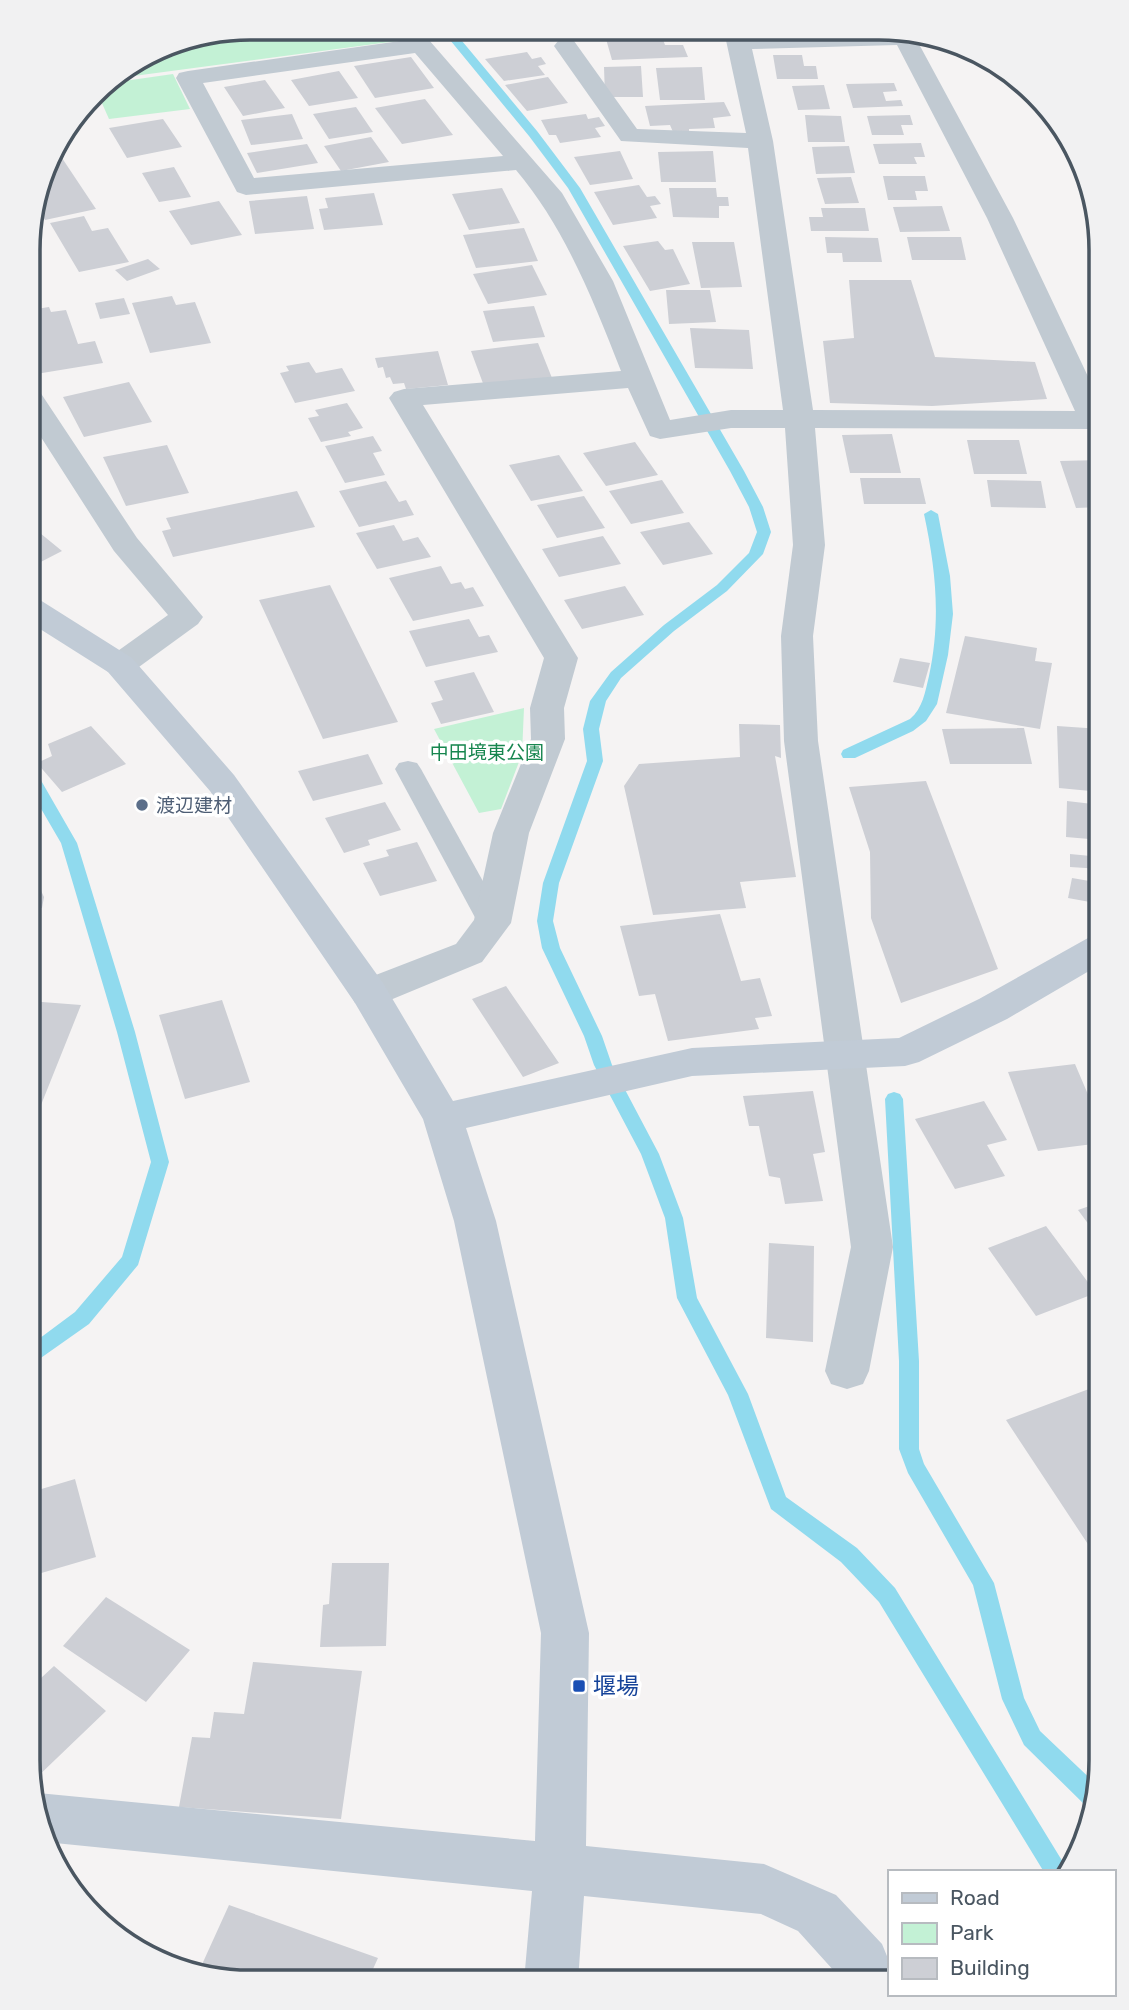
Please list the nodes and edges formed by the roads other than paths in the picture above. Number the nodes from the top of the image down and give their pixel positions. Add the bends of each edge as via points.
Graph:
1 (739, 40) edge
2 (907, 42) edge
3 (566, 46) dead end
4 (760, 141) junction
5 (521, 162) junction
6 (638, 378) junction
7 (1089, 408) edge
8 (40, 413) edge
9 (799, 418) junction
10 (1089, 419) edge
11 (40, 614) edge
12 (120, 665) junction
13 (408, 769) dead end
14 (492, 923) junction
15 (1089, 954) edge
16 (369, 993) junction
17 (845, 1056) junction
18 (443, 1118) junction
19 (847, 1371) dead end
20 (49, 1818) edge
21 (561, 1869) junction
22 (552, 1970) edge
23 (866, 1970) edge

1 - 4 street
2 - 7 street via 1000,218
3 - 4 street via 630,136
4 - 9 street
5 - 5 street via 421,45 188,78 246,187
5 - 6 street via 549,193 599,281
6 - 9 street via 660,430 731,419
6 - 14 street via 404,398 561,658 547,708 548,739 511,833
8 - 12 street via 125,544 187,617
9 - 10 street
9 - 17 street via 809,545 797,636 802,741
11 - 12 street
12 - 16 street via 222,783
13 - 14 lane
14 - 16 street via 469,953
15 - 17 street via 905,1052
16 - 18 street
17 - 18 street via 692,1062
17 - 19 street via 872,1247
18 - 21 street via 475,1221 565,1633
20 - 21 street
21 - 22 street
21 - 23 street via 764,1889 817,1913

